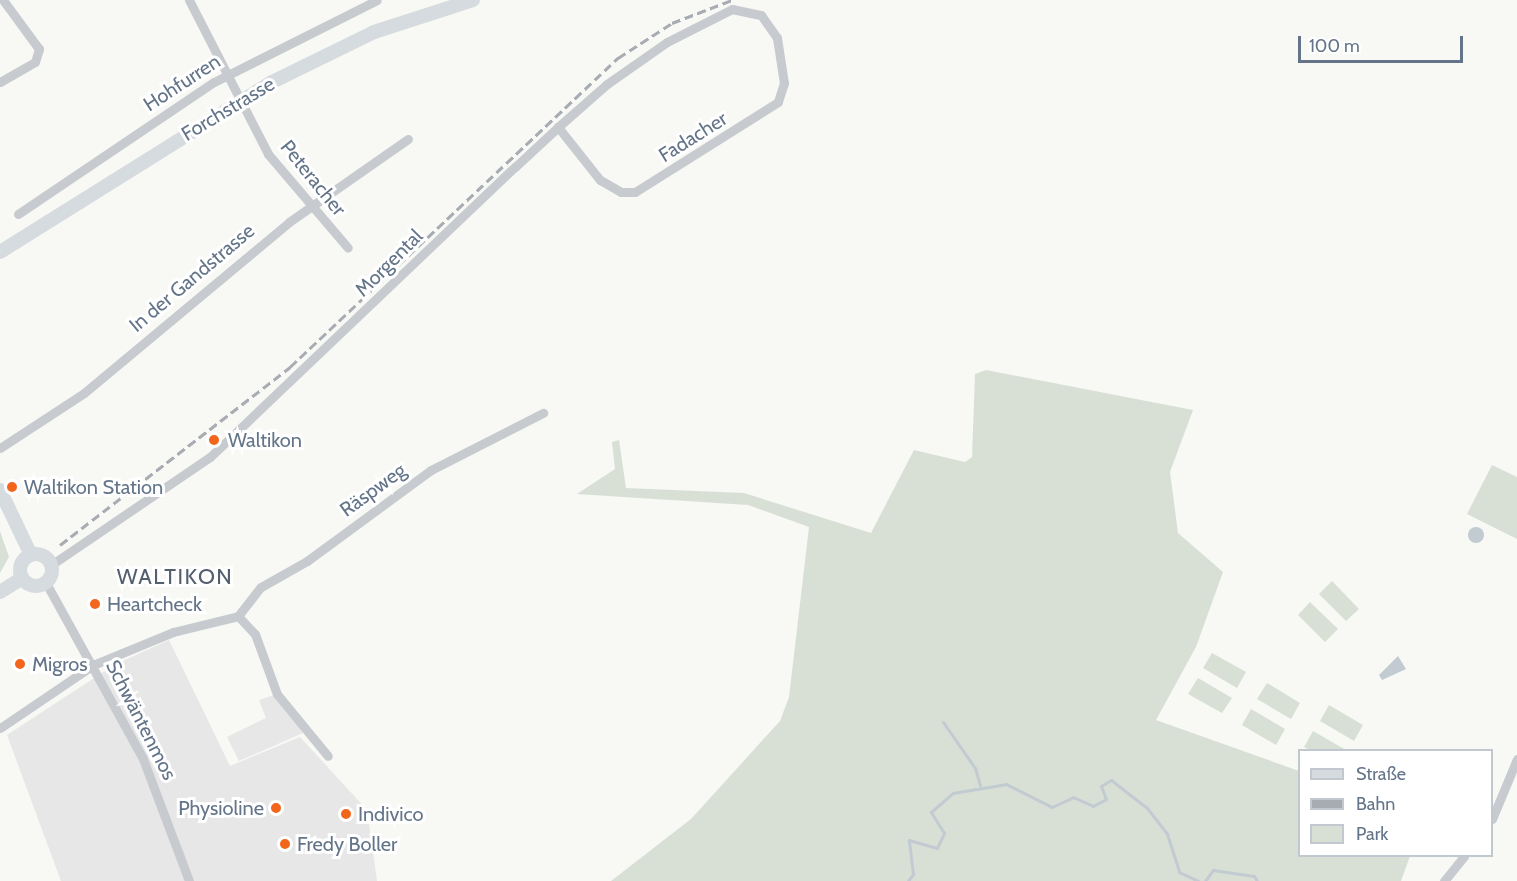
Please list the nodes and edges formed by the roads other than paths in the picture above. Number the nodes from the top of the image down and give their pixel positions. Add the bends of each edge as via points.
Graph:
1 (3, 0) edge
2 (189, 0) edge
3 (377, 0) edge
4 (472, 0) edge
5 (761, 15) joint
6 (230, 73) junction
7 (0, 82) edge
8 (558, 127) junction
9 (408, 139) dead end
10 (309, 207) junction
11 (18, 214) dead end
12 (348, 248) dead end
13 (0, 252) edge
14 (543, 413) dead end
15 (0, 448) edge
16 (0, 490) edge
17 (31, 555) junction
18 (51, 565) junction
19 (22, 578) junction
20 (46, 583) junction
21 (0, 592) edge
22 (238, 616) junction
23 (93, 665) junction
24 (0, 728) edge
25 (328, 756) dead end
26 (1517, 759) edge
27 (1493, 814) edge
28 (1462, 857) edge
29 (189, 881) edge
30 (1444, 881) edge

1 - 7 street via 39,49 35,62
2 - 6 street, Peteracher
3 - 6 street, Hohfurren
4 - 13 main road, Forchstrasse via 374,33 286,74
5 - 8 street, Morgental via 732,9 710,17 607,84
5 - 8 street, Fadacher via 782,54 778,102 654,182 635,192 609,187
6 - 10 street, Peteracher via 268,154
6 - 11 street, Hohfurren
8 - 18 street, Morgental via 210,457
9 - 10 street, In der Gandstrasse
10 - 12 street, Peteracher
10 - 15 street, In der Gandstrasse via 84,393
14 - 22 street, Räspweg via 431,470 307,561 261,586
16 - 17 main road
17 - 18 main road via 41,555
17 - 19 main road via 20,567
18 - 20 main road
19 - 20 main road via 30,585
19 - 21 main road
20 - 23 street, Schwäntenmos
22 - 23 street via 173,632
22 - 25 street via 255,634 277,693 295,722
23 - 24 street
23 - 29 street, Schwäntenmos via 143,759
26 - 27 street
28 - 30 street

